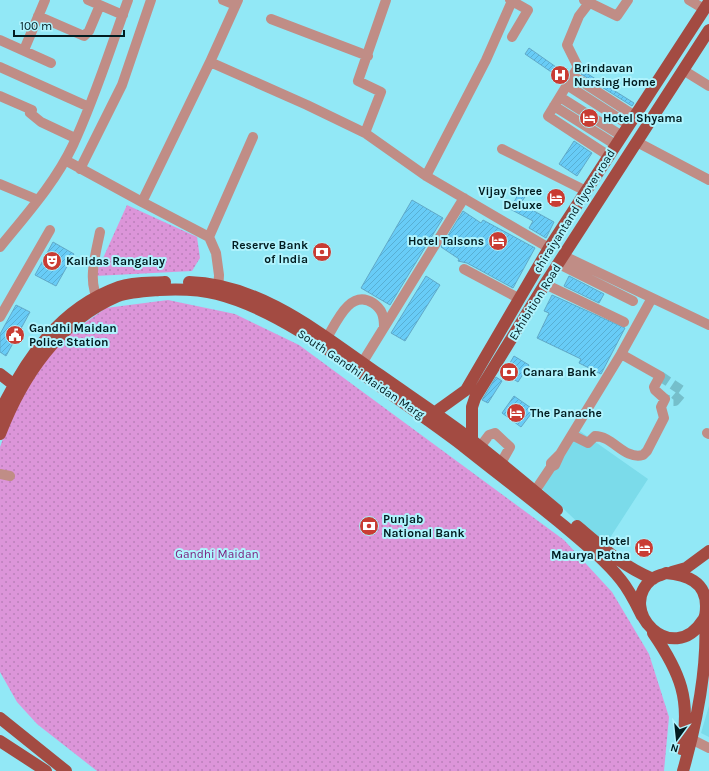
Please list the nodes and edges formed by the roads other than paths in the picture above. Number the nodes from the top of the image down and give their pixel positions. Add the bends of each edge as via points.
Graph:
1 (44, 0) edge
2 (88, 0) edge
3 (128, 0) edge
4 (151, 0) edge
5 (223, 0) edge
6 (386, 0) edge
7 (511, 0) edge
8 (628, 0) edge
9 (689, 0) edge
10 (586, 2) edge
11 (237, 3) edge
12 (100, 5) junction
13 (707, 9) edge
14 (123, 14) junction
15 (38, 16) junction
16 (271, 19) dead end
17 (709, 30) edge
18 (512, 37) dead end
19 (0, 40) edge
20 (24, 50) junction
21 (368, 56) junction
22 (210, 62) junction
23 (51, 64) dead end
24 (0, 67) edge
25 (683, 70) junction
26 (573, 76) junction
27 (567, 85) junction
28 (709, 86) edge
29 (0, 96) edge
30 (560, 97) junction
31 (554, 106) junction
32 (89, 107) junction
33 (632, 120) junction
34 (365, 133) junction
35 (253, 137) dead end
36 (76, 138) junction
37 (619, 141) junction
38 (637, 142) junction
39 (502, 149) dead end
40 (609, 156) junction
41 (65, 160) junction
42 (80, 169) junction
43 (426, 176) junction
44 (709, 180) edge
45 (0, 184) edge
46 (586, 191) junction
47 (464, 198) junction
48 (38, 200) junction
49 (142, 202) junction
50 (50, 230) dead end
51 (100, 232) dead end
52 (209, 237) junction
53 (0, 247) edge
54 (549, 248) junction
55 (562, 260) junction
56 (464, 269) dead end
57 (545, 284) junction
58 (218, 289) junction
59 (652, 298) junction
60 (100, 301) junction
61 (633, 301) dead end
62 (521, 307) junction
63 (0, 318) edge
64 (624, 322) dead end
65 (709, 325) edge
66 (384, 327) junction
67 (326, 338) junction
68 (621, 354) junction
69 (360, 366) junction
70 (0, 374) edge
71 (17, 387) junction
72 (0, 412) edge
73 (434, 413) junction
74 (444, 432) junction
75 (0, 434) edge
76 (572, 435) junction
77 (476, 443) junction
78 (501, 463) junction
79 (0, 474) edge
80 (10, 476) dead end
81 (535, 491) junction
82 (709, 551) edge
83 (666, 573) junction
84 (653, 579) junction
85 (709, 588) edge
86 (706, 604) junction
87 (642, 616) junction
88 (705, 618) junction
89 (650, 629) junction
90 (708, 642) edge
91 (0, 718) edge
92 (691, 739) junction
93 (0, 741) edge
94 (709, 748) edge
95 (46, 771) edge
96 (66, 771) edge
97 (675, 771) edge
98 (683, 771) edge

1 - 15 street
2 - 12 street
3 - 14 street
4 - 42 street via 122,85
5 - 11 street
6 - 21 street
7 - 18 street via 528,10
7 - 43 street via 486,60
8 - 10 street via 617,16
9 - 13 street
10 - 26 street via 567,46 578,67
11 - 22 street
12 - 14 street
12 - 15 street via 89,31 84,36
13 - 33 main road, chiraiyantand flyover road
13 - 62 main road
14 - 32 street
15 - 20 street
16 - 21 street
17 - 25 main road, Exhibition Road
19 - 20 street
20 - 23 street
21 - 34 street via 358,81 380,92
22 - 34 street
22 - 49 street
24 - 32 street
25 - 28 street
25 - 38 main road, Exhibition Road
26 - 27 street
26 - 33 street
27 - 30 street
27 - 33 street
29 - 36 street via 32,110 30,113 41,122
30 - 31 street
30 - 37 street
31 - 37 street
31 - 40 street via 548,116
32 - 36 street
33 - 37 main road, chiraiyantand flyover road
34 - 43 street
35 - 52 street
36 - 41 street
37 - 40 main road, chiraiyantand flyover road
38 - 44 street
38 - 55 main road, Exhibition Road
39 - 46 street
40 - 46 main road, chiraiyantand flyover road
41 - 42 street
41 - 48 street
42 - 49 street
43 - 47 street
45 - 48 street
46 - 54 main road, chiraiyantand flyover road
47 - 54 street
47 - 66 street
48 - 53 street
49 - 52 street
50 - 63 street
51 - 60 street via 93,286
52 - 58 street via 216,253
54 - 62 main road, chiraiyantand flyover road
55 - 57 main road, Exhibition Road
55 - 59 street
55 - 61 street
56 - 62 street
57 - 62 main road, Exhibition Road
57 - 64 street
58 - 60 main road, South Gandhi Maidan Marg via 152,291
58 - 67 main road via 262,300 290,314
58 - 69 main road, South Gandhi Maidan Marg
59 - 65 street
59 - 68 street
60 - 71 main road, South Gandhi Maidan Marg via 64,332
62 - 73 main road, chiraiyantand flyover road via 466,390
62 - 77 main road, Exhibition Road via 472,407
66 - 67 street via 384,317 379,307 369,300 361,299 353,301 347,307
66 - 69 street
67 - 69 main road
68 - 76 street
68 - 76 street via 660,376 654,387 665,399 661,407 664,418 647,451 643,455 633,456 602,437 595,436 588,443
69 - 73 main road
69 - 74 main road, South Gandhi Maidan Marg
70 - 71 main road
71 - 72 main road
71 - 75 main road
73 - 74 main road
73 - 77 main road
74 - 87 main road, South Gandhi Maidan Marg via 548,513 604,562 631,593
76 - 81 street
77 - 78 main road
77 - 78 street via 495,433 510,447
78 - 81 main road
79 - 80 street
81 - 84 main road via 622,563 633,571
82 - 83 main road via 686,568
83 - 84 main road
83 - 86 main road via 683,575 695,581 703,590
84 - 87 main road via 644,590 640,602
85 - 86 main road
86 - 88 main road
87 - 89 main road
88 - 89 main road via 697,630 681,639 665,638
88 - 90 main road
89 - 97 main road via 671,660 682,689 685,707 683,738
90 - 92 main road
91 - 96 main road
92 - 94 street
92 - 98 main road
93 - 95 main road

